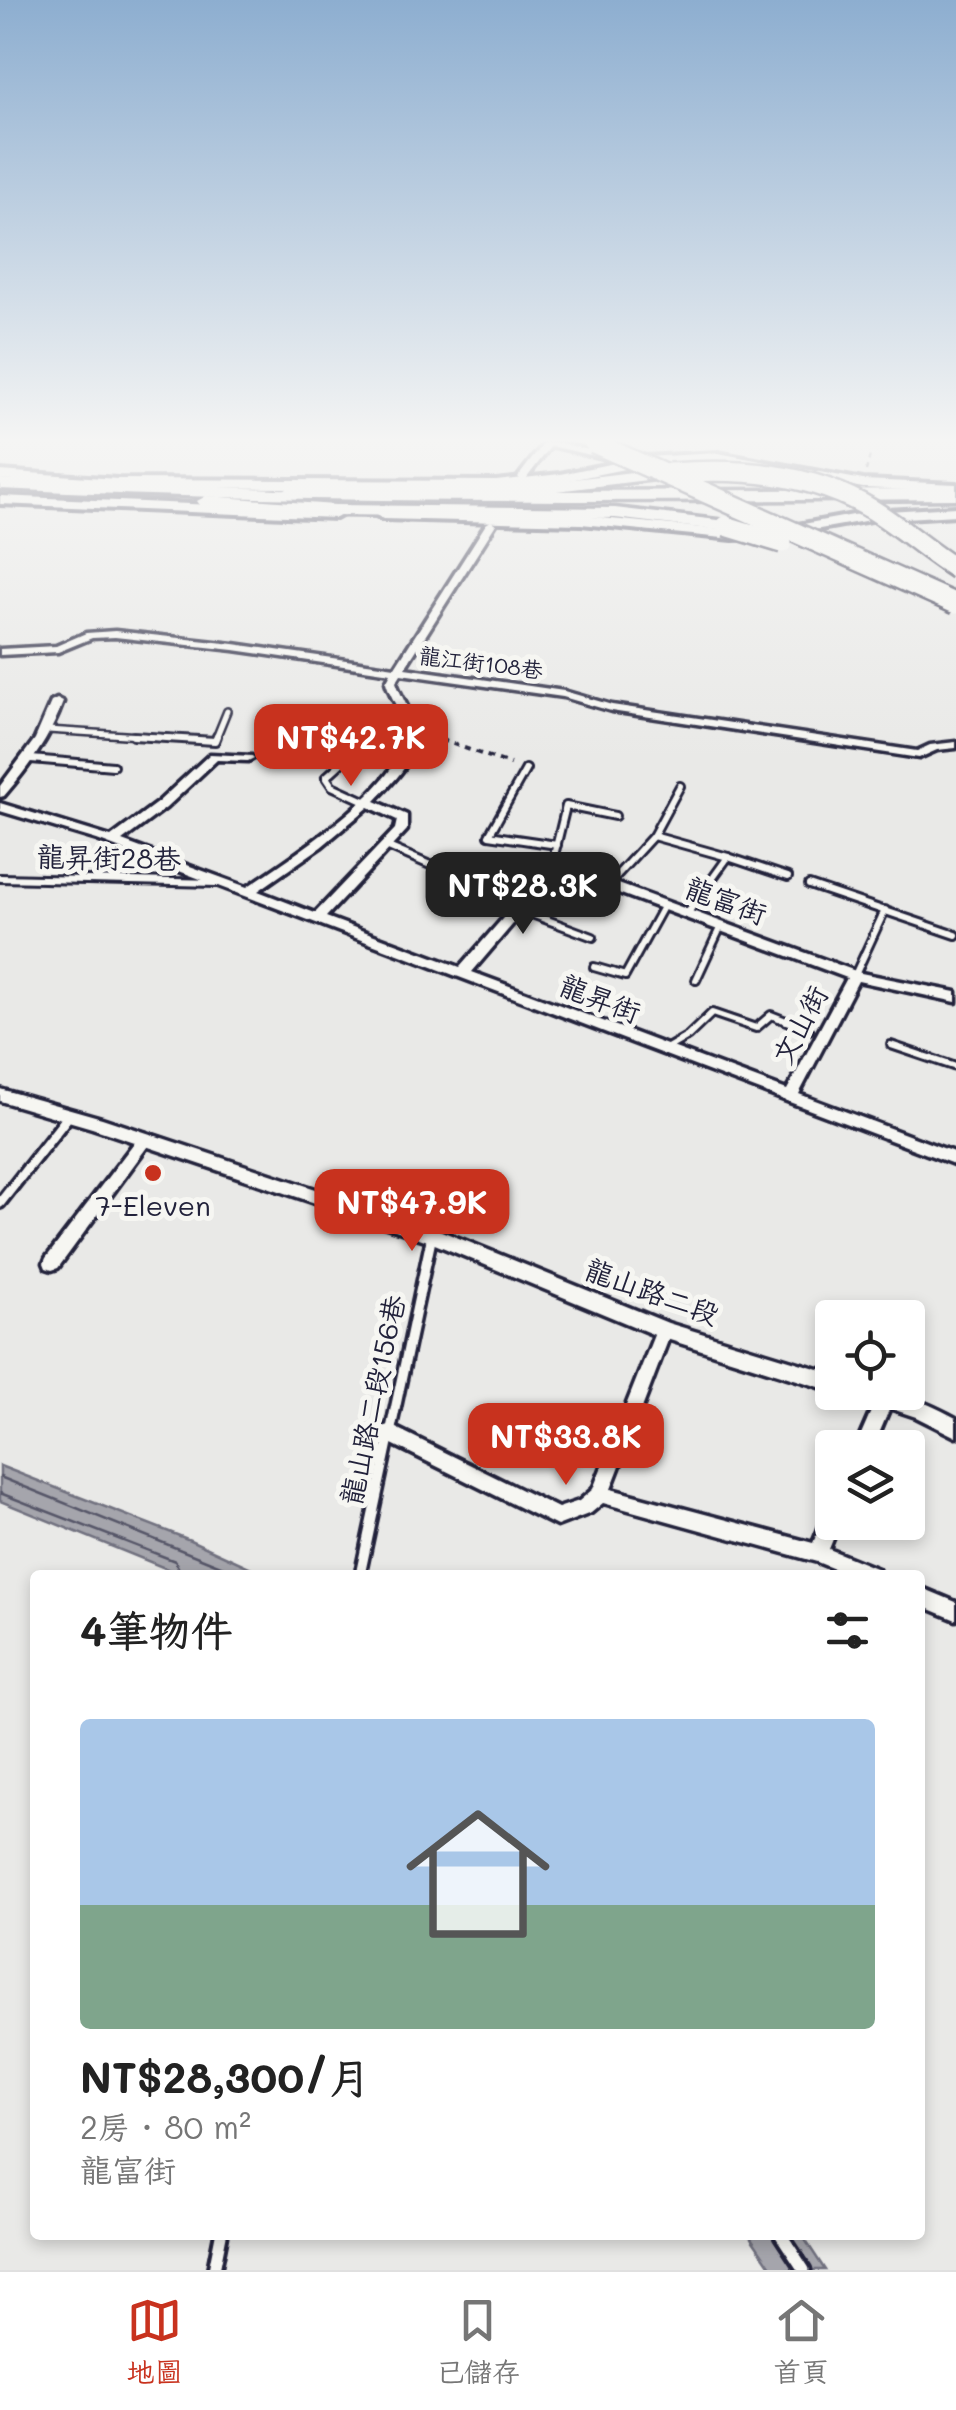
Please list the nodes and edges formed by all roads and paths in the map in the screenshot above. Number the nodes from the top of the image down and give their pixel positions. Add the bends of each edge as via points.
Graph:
1 (475, 549) edge
2 (797, 549) edge
3 (832, 549) edge
4 (867, 549) edge
5 (928, 549) edge
6 (956, 569) edge
7 (956, 588) edge
8 (956, 604) edge
9 (956, 615) edge
10 (0, 652) edge
11 (396, 672) junction
12 (58, 702) dead end
13 (227, 711) dead end
14 (378, 729) dead end
15 (48, 730) junction
16 (412, 734) junction
17 (956, 745) edge
18 (248, 758) dead end
19 (31, 759) junction
20 (510, 764) dead end
21 (113, 766) dead end
22 (526, 770) dead end
23 (680, 786) dead end
24 (0, 793) edge
25 (367, 802) junction
26 (0, 808) edge
27 (615, 816) dead end
28 (653, 836) junction
29 (112, 842) junction
30 (557, 845) junction
31 (386, 846) junction
32 (728, 856) junction
33 (550, 872) junction
34 (458, 877) dead end
35 (0, 878) edge
36 (788, 878) dead end
37 (216, 883) junction
38 (608, 885) junction
39 (809, 885) dead end
40 (247, 893) junction
41 (664, 905) junction
42 (518, 909) junction
43 (885, 910) junction
44 (686, 914) junction
45 (316, 919) junction
46 (721, 926) junction
47 (956, 935) edge
48 (593, 937) dead end
49 (594, 967) dead end
50 (462, 974) junction
51 (855, 975) junction
52 (696, 980) dead end
53 (956, 997) edge
54 (809, 1030) dead end
55 (891, 1045) dead end
56 (664, 1050) junction
57 (956, 1067) edge
58 (0, 1095) edge
59 (790, 1098) junction
60 (69, 1115) junction
61 (145, 1139) junction
62 (956, 1159) edge
63 (0, 1204) edge
64 (432, 1235) junction
65 (52, 1262) dead end
66 (664, 1330) junction
67 (815, 1377) edge
68 (922, 1410) edge
69 (956, 1428) edge
70 (388, 1434) junction
71 (600, 1494) junction
72 (824, 1540) edge
73 (818, 1553) junction
74 (361, 1570) edge
75 (859, 1570) edge
76 (925, 1598) edge
77 (956, 1611) edge
78 (220, 2240) edge
79 (784, 2240) edge
80 (214, 2270) edge
81 (804, 2270) edge

1 - 11 street
2 - 9 highway, bridge
3 - 8 highway, bridge
4 - 7 highway, bridge
5 - 6 highway, bridge
10 - 11 street, 龍江街108巷 via 58,649 90,635 116,634
11 - 16 street via 391,682
11 - 17 street, 龍江街108巷 via 918,755
12 - 15 street
13 - 15 lane via 215,741
14 - 25 lane via 326,777
15 - 19 street
16 - 20 path via 435,735
16 - 25 street via 392,775
18 - 29 street via 214,756
19 - 21 lane
19 - 24 street
22 - 30 lane via 489,835
23 - 28 lane
25 - 31 street via 403,818
25 - 40 street
26 - 29 street, 龍昇街
27 - 30 lane via 566,806
28 - 32 lane
28 - 38 lane
29 - 37 street, 龍昇街
30 - 33 lane
31 - 34 lane
31 - 45 street
32 - 36 lane
32 - 44 lane
33 - 38 street, 龍富街
33 - 42 street
35 - 37 lane, 龍昇街28巷
37 - 40 street, 龍昇街
38 - 41 street, 龍富街
39 - 43 lane
40 - 45 street, 龍昇街
41 - 44 street, 龍富街
41 - 49 lane via 625,976
42 - 48 lane
42 - 50 street
43 - 47 lane
43 - 51 lane
44 - 46 street, 龍富街
45 - 50 street, 龍昇街
46 - 51 street, 龍富街
46 - 52 lane
50 - 56 street, 龍昇街
51 - 53 street, 龍富街
51 - 59 street, 文山街
54 - 56 lane via 771,1015 756,1028 712,1013
55 - 57 lane
56 - 59 street, 龍昇街
58 - 60 street, 龍山路二段
59 - 62 street, 龍昇街
60 - 61 street, 龍山路二段
60 - 63 lane
61 - 64 street, 龍山路二段
61 - 65 street
64 - 66 street, 龍山路二段
64 - 70 lane, 龍山路二段156巷
66 - 67 street, 龍山路二段
66 - 71 street
68 - 69 street
70 - 71 street via 558,1516
70 - 74 lane, 龍山路二段156巷
71 - 73 street
72 - 73 street
73 - 75 street
76 - 77 street
78 - 80 lane
79 - 81 lane

